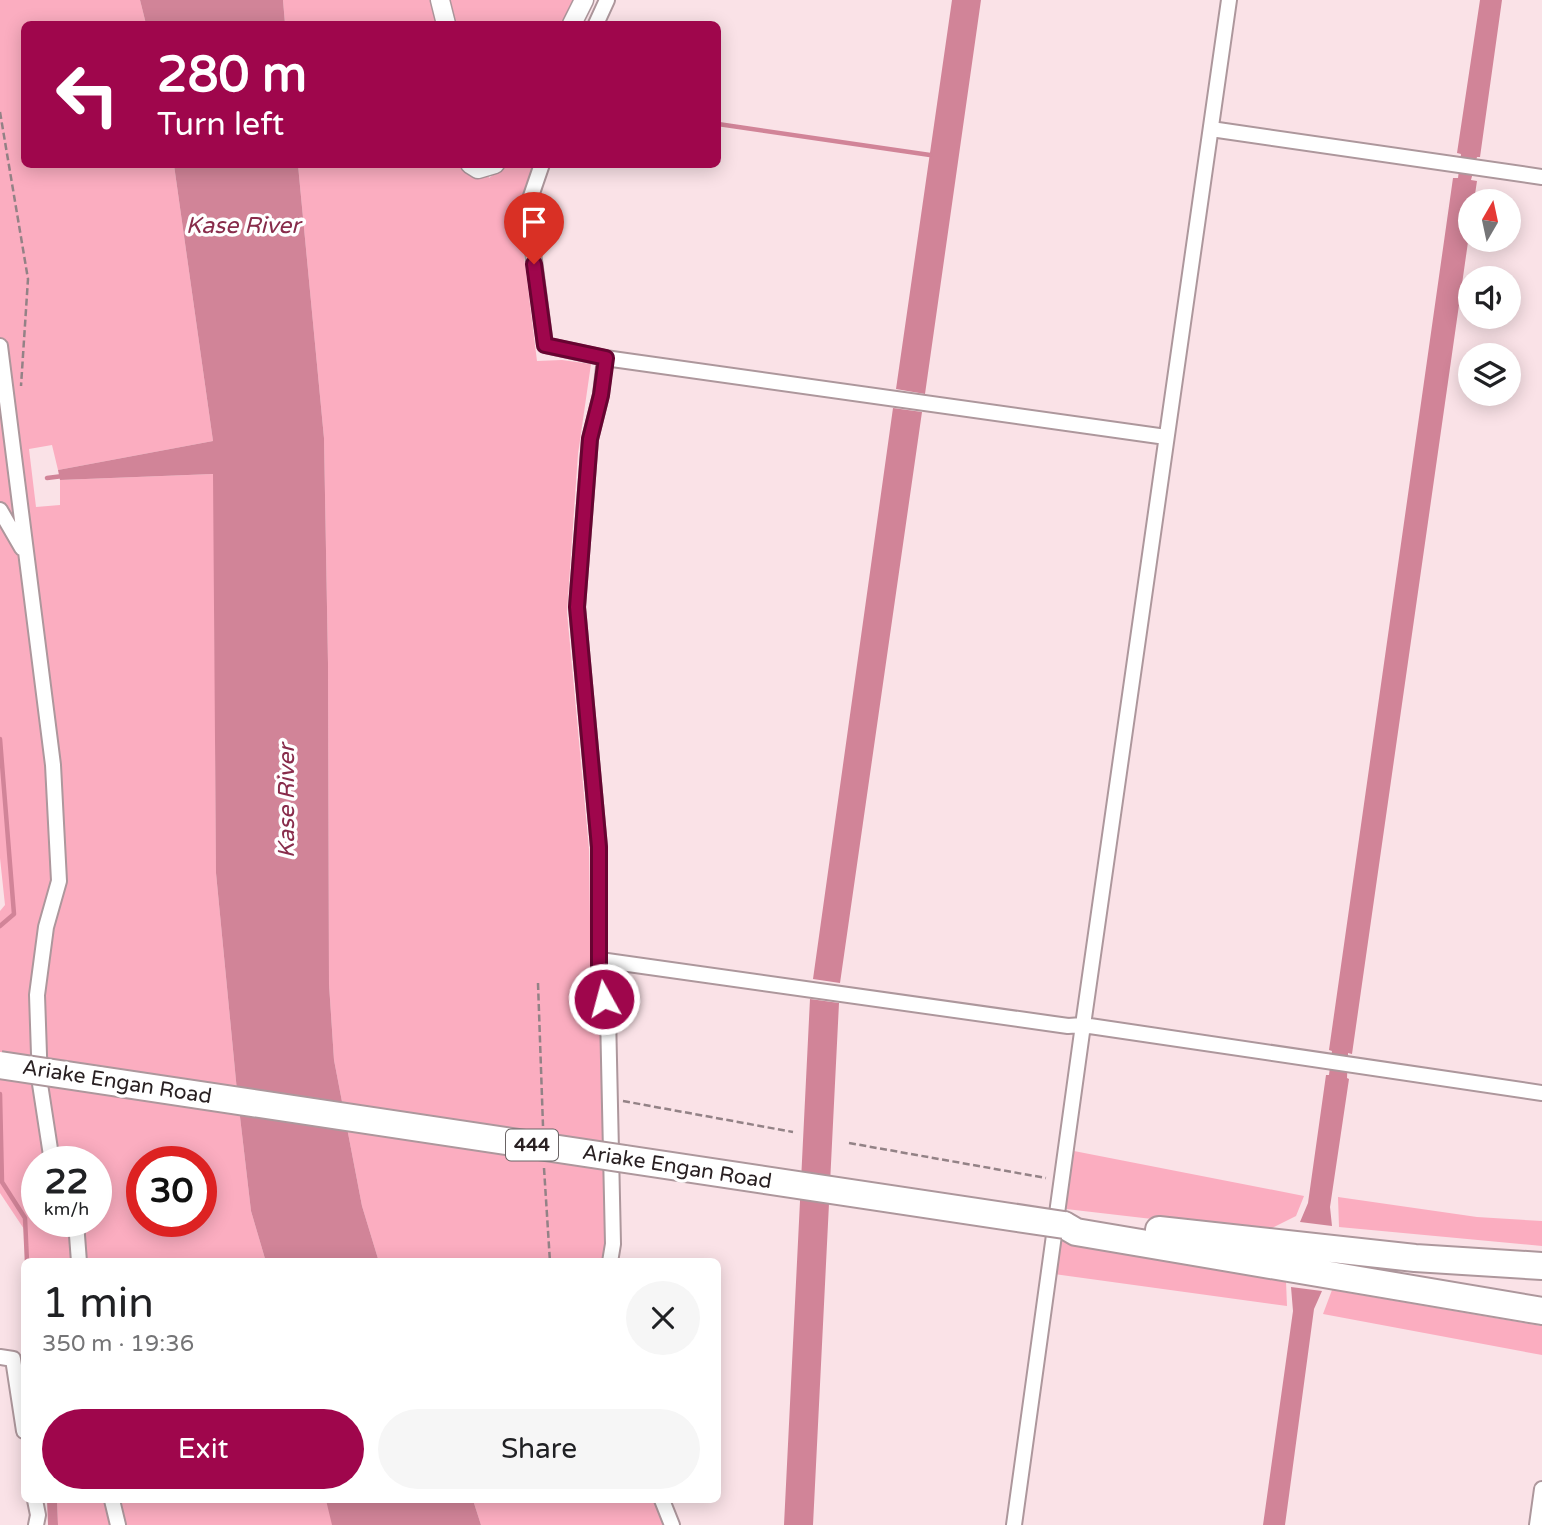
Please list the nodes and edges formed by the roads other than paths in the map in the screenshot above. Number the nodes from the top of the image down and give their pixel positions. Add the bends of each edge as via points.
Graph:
1 (440, 0) edge
2 (584, 0) edge
3 (607, 0) edge
4 (1229, 0) edge
5 (445, 21) edge
6 (574, 21) edge
7 (597, 21) edge
8 (1211, 129) junction
9 (541, 168) edge
10 (1542, 177) edge
11 (0, 346) edge
12 (606, 358) junction
13 (1166, 438) junction
14 (0, 510) edge
15 (27, 555) junction
16 (600, 960) junction
17 (1083, 1025) junction
18 (0, 1065) edge
19 (1542, 1093) edge
20 (50, 1146) edge
21 (1064, 1225) junction
22 (77, 1237) edge
23 (79, 1258) edge
24 (611, 1258) edge
25 (1542, 1266) edge
26 (1542, 1311) edge
27 (0, 1357) edge
28 (21, 1411) edge
29 (1542, 1489) edge
30 (36, 1503) edge
31 (113, 1503) edge
32 (663, 1503) edge
33 (36, 1525) edge
34 (118, 1525) edge
35 (672, 1525) edge
36 (1014, 1525) edge
37 (1537, 1525) edge

1 - 5 street
2 - 6 street
3 - 7 street
4 - 8 street
8 - 10 street
8 - 13 street
9 - 12 street via 528,214 545,345
11 - 15 street
12 - 13 street
12 - 16 street via 590,439 577,607 599,847
13 - 17 street
14 - 15 street
15 - 20 street via 53,765 59,881 46,927 37,995 40,1084
16 - 17 street
16 - 24 street via 599,984 608,1014
17 - 19 street
17 - 36 street
18 - 21 highway, Ariake Engan Road / 444, bridge
21 - 25 highway via 1077,1221 1415,1258
21 - 26 highway via 1076,1232
22 - 23 street
27 - 28 street via 13,1359
29 - 37 street
30 - 33 street
31 - 34 street
32 - 35 street

